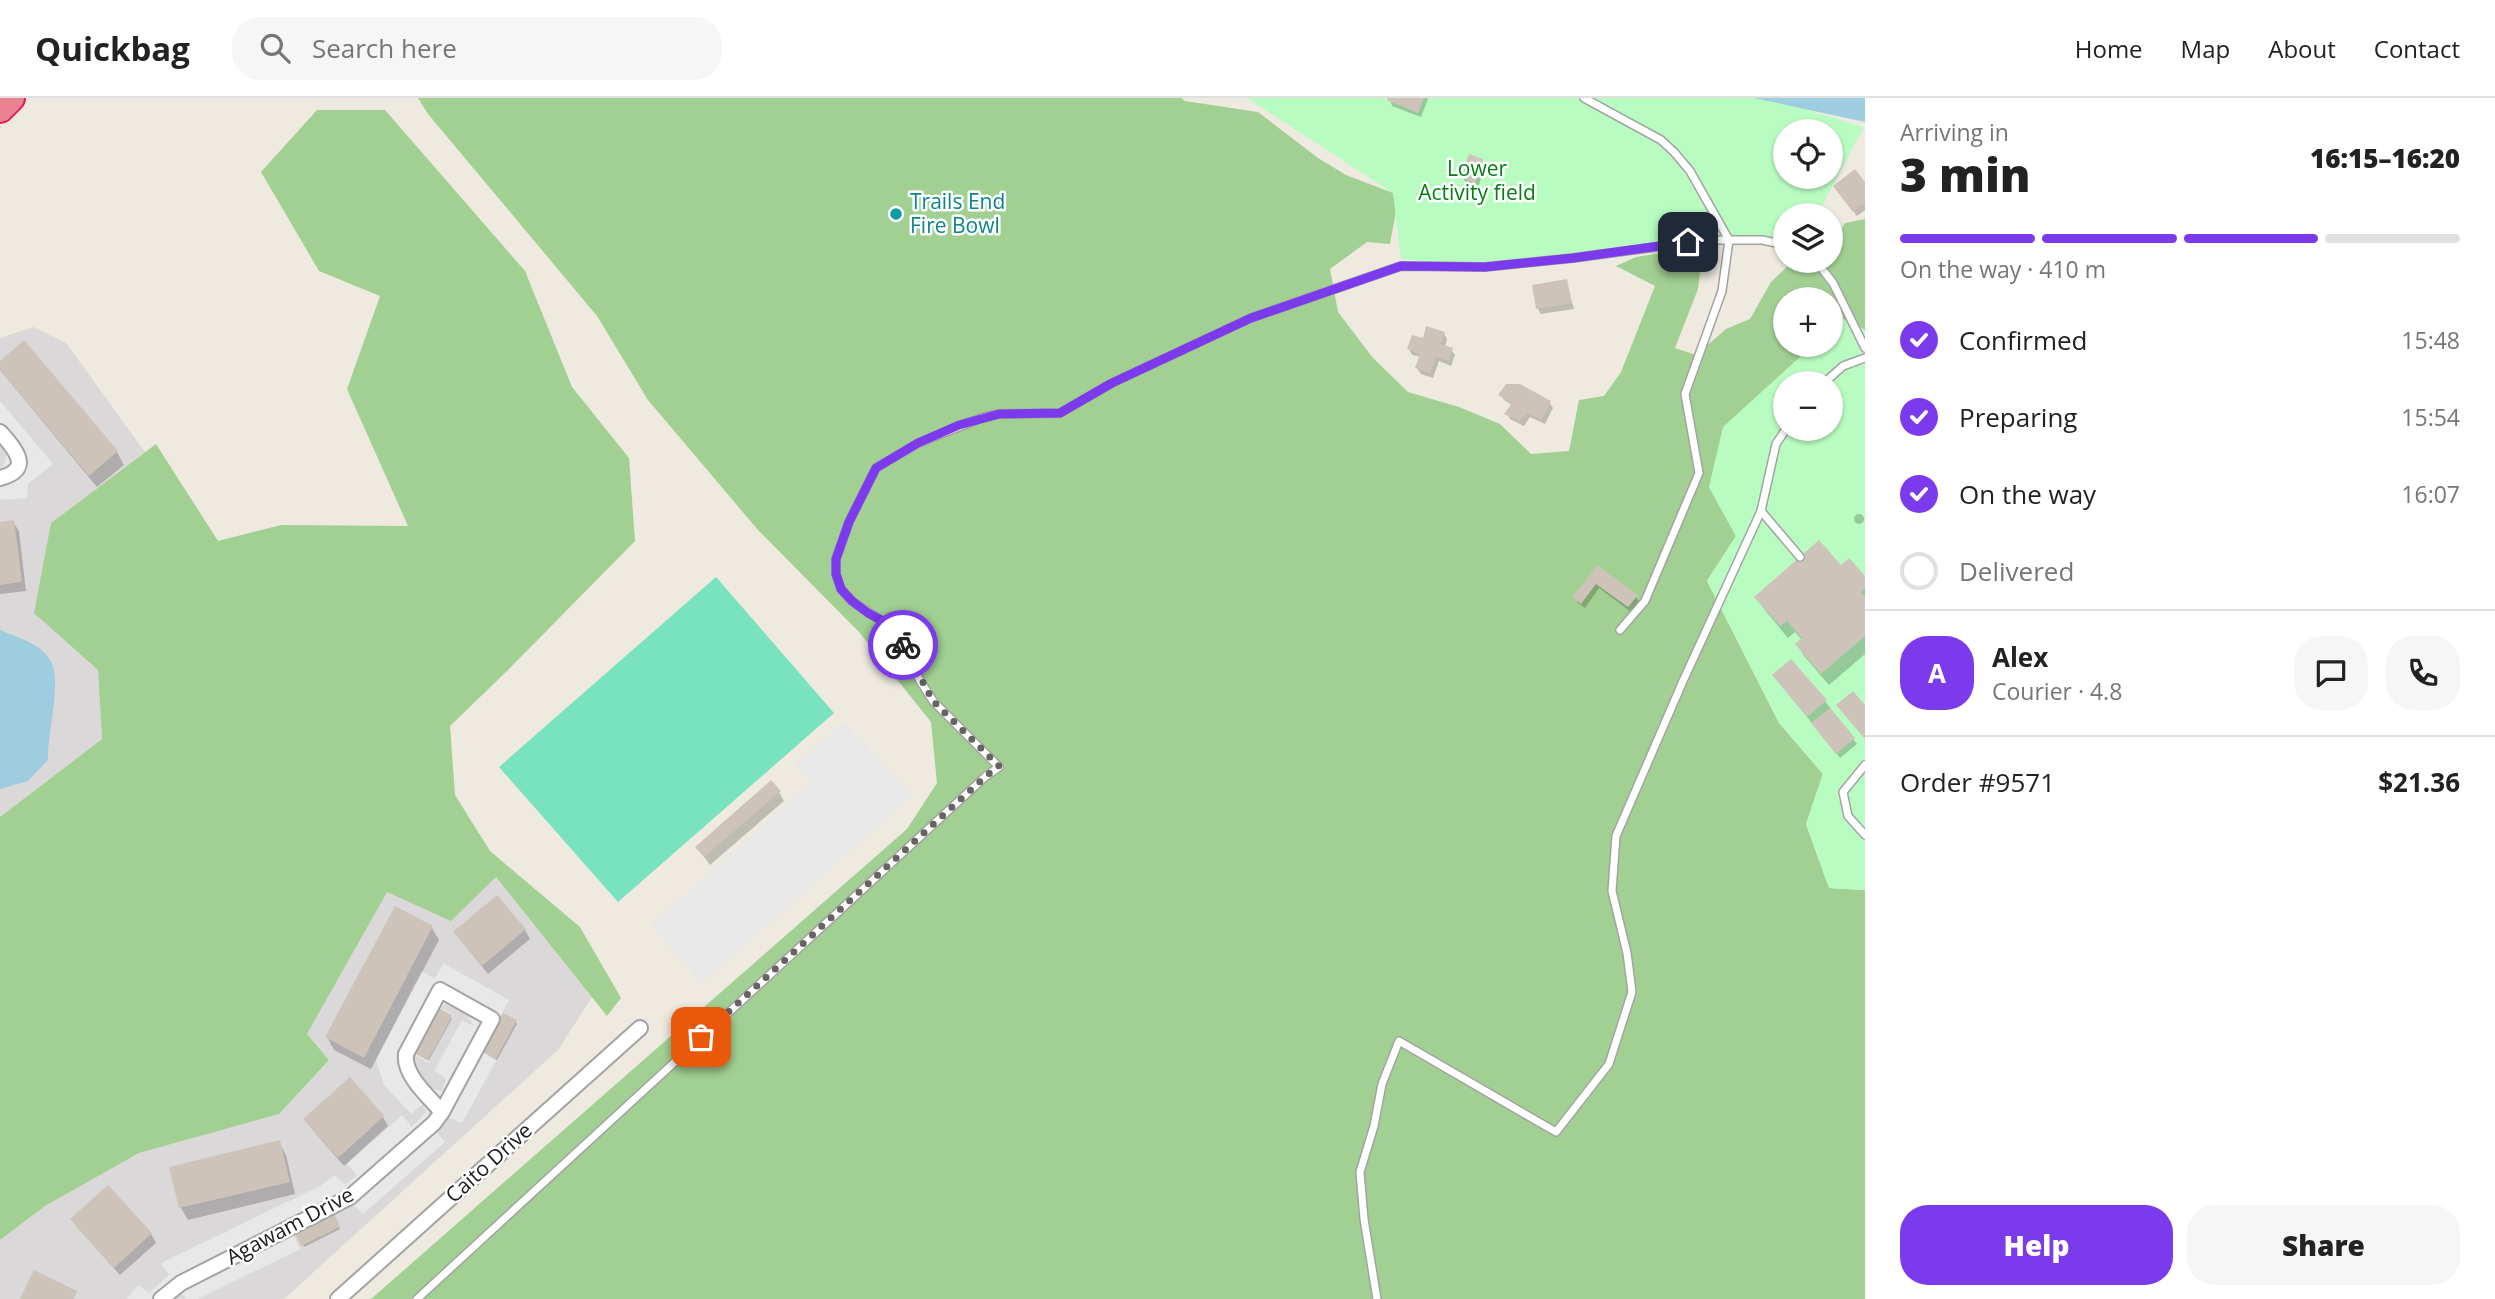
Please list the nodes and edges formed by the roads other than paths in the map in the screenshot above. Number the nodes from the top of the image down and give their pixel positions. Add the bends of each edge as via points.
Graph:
1 (11, 98) edge
2 (1584, 98) edge
3 (0, 108) edge
4 (1729, 240) junction
5 (1773, 242) edge
6 (1825, 273) edge
7 (1865, 348) edge
8 (1865, 358) edge
9 (1837, 371) edge
10 (0, 432) edge
11 (1778, 441) edge
12 (0, 478) edge
13 (1761, 511) junction
14 (1800, 557) dead end
15 (1620, 630) dead end
16 (1865, 765) edge
17 (1865, 835) edge
18 (640, 1028) dead end
19 (442, 1112) junction
20 (161, 1299) edge
21 (338, 1299) edge
22 (417, 1299) edge
23 (1377, 1299) edge

1 - 3 highway
2 - 4 lane via 1651,133 1674,152
4 - 5 lane
4 - 15 lane via 1722,291 1685,394 1699,473 1645,601
4 - 22 lane via 1485,267 1401,266 1251,318 1112,383 1065,411 981,418 918,443 876,468 836,559 841,589 898,632 933,701 999,766
6 - 7 lane
8 - 9 lane
10 - 12 street via 19,458 11,473
11 - 13 lane
13 - 14 lane
13 - 23 lane via 1616,836 1612,891 1632,992 1609,1064 1556,1132 1399,1041 1382,1084 1360,1171
16 - 17 lane via 1843,792 1849,816
18 - 21 street, Caito Drive
19 - 19 street, Agawam Drive via 492,1019 440,990 405,1062
19 - 20 street, Agawam Drive via 350,1197 181,1283

